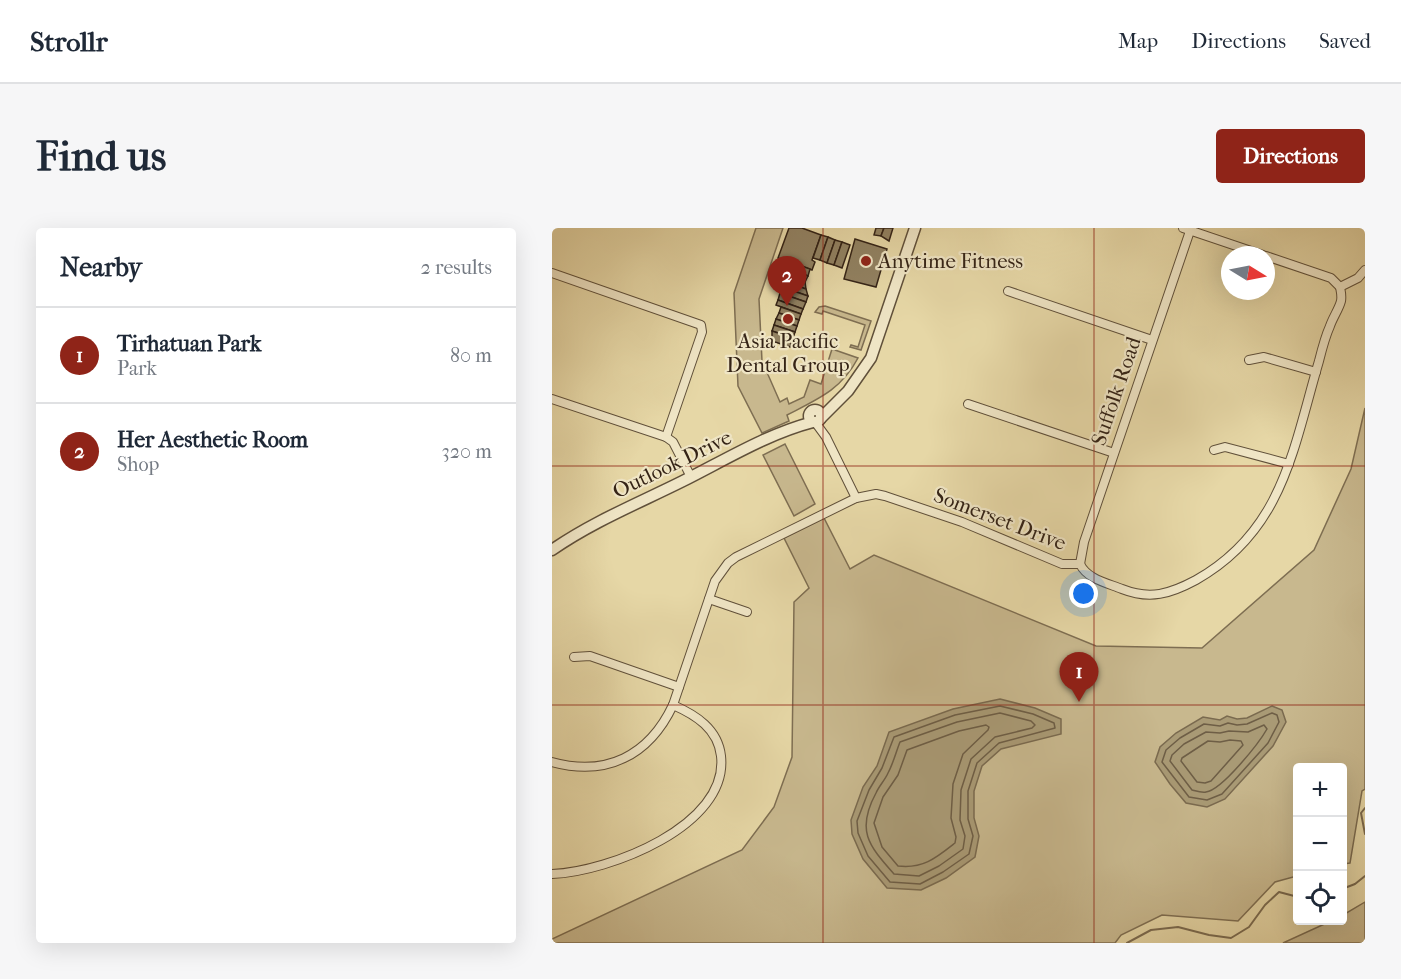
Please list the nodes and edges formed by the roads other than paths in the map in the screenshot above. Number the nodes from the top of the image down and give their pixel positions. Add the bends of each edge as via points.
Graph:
1 (915, 228) edge
2 (1187, 229) edge
3 (1235, 246) edge
4 (1275, 260) edge
5 (1365, 270) edge
6 (552, 273) edge
7 (1340, 287) junction
8 (1008, 291) dead end
9 (1152, 340) junction
10 (1249, 360) dead end
11 (1316, 372) junction
12 (552, 399) edge
13 (968, 404) dead end
14 (816, 418) junction
15 (666, 437) junction
16 (1214, 450) dead end
17 (1114, 453) junction
18 (1289, 464) junction
19 (691, 477) junction
20 (856, 498) junction
21 (572, 536) junction
22 (552, 542) edge
23 (552, 550) edge
24 (1080, 564) junction
25 (709, 599) junction
26 (747, 612) dead end
27 (574, 657) dead end
28 (679, 687) junction
29 (673, 705) junction
30 (552, 762) edge
31 (552, 874) edge

1 - 14 street, Outlook Drive via 871,358 837,402
2 - 3 street
2 - 9 street, Suffolk Road
4 - 7 street via 1331,278
5 - 7 street
6 - 15 street via 701,325 702,332
7 - 11 street, Somerset Drive via 1341,301 1328,328
8 - 9 street
9 - 17 street, Suffolk Road
10 - 11 street via 1264,357
11 - 18 street, Somerset Drive
12 - 15 street
13 - 17 street
14 - 19 street, Outlook Drive
14 - 20 street
15 - 19 street via 673,442
16 - 18 street via 1225,447
17 - 24 street, Suffolk Road
18 - 24 street, Somerset Drive via 1272,505 1256,529 1233,555 1186,585 1154,596 1134,594 1091,576
19 - 21 street, Outlook Drive
20 - 24 street, Somerset Drive via 885,496 962,522 1062,564
20 - 25 street, Somerset Drive via 728,563 715,581
21 - 22 street, Outlook Drive
21 - 23 street, Outlook Drive
25 - 26 street
25 - 28 street, Somerset Drive
27 - 28 street via 590,656
28 - 29 street, Somerset Drive
29 - 30 street, Somerset Drive via 650,741 631,755 594,768
29 - 31 street via 702,722 718,744 721,771 710,799 674,831 624,858

